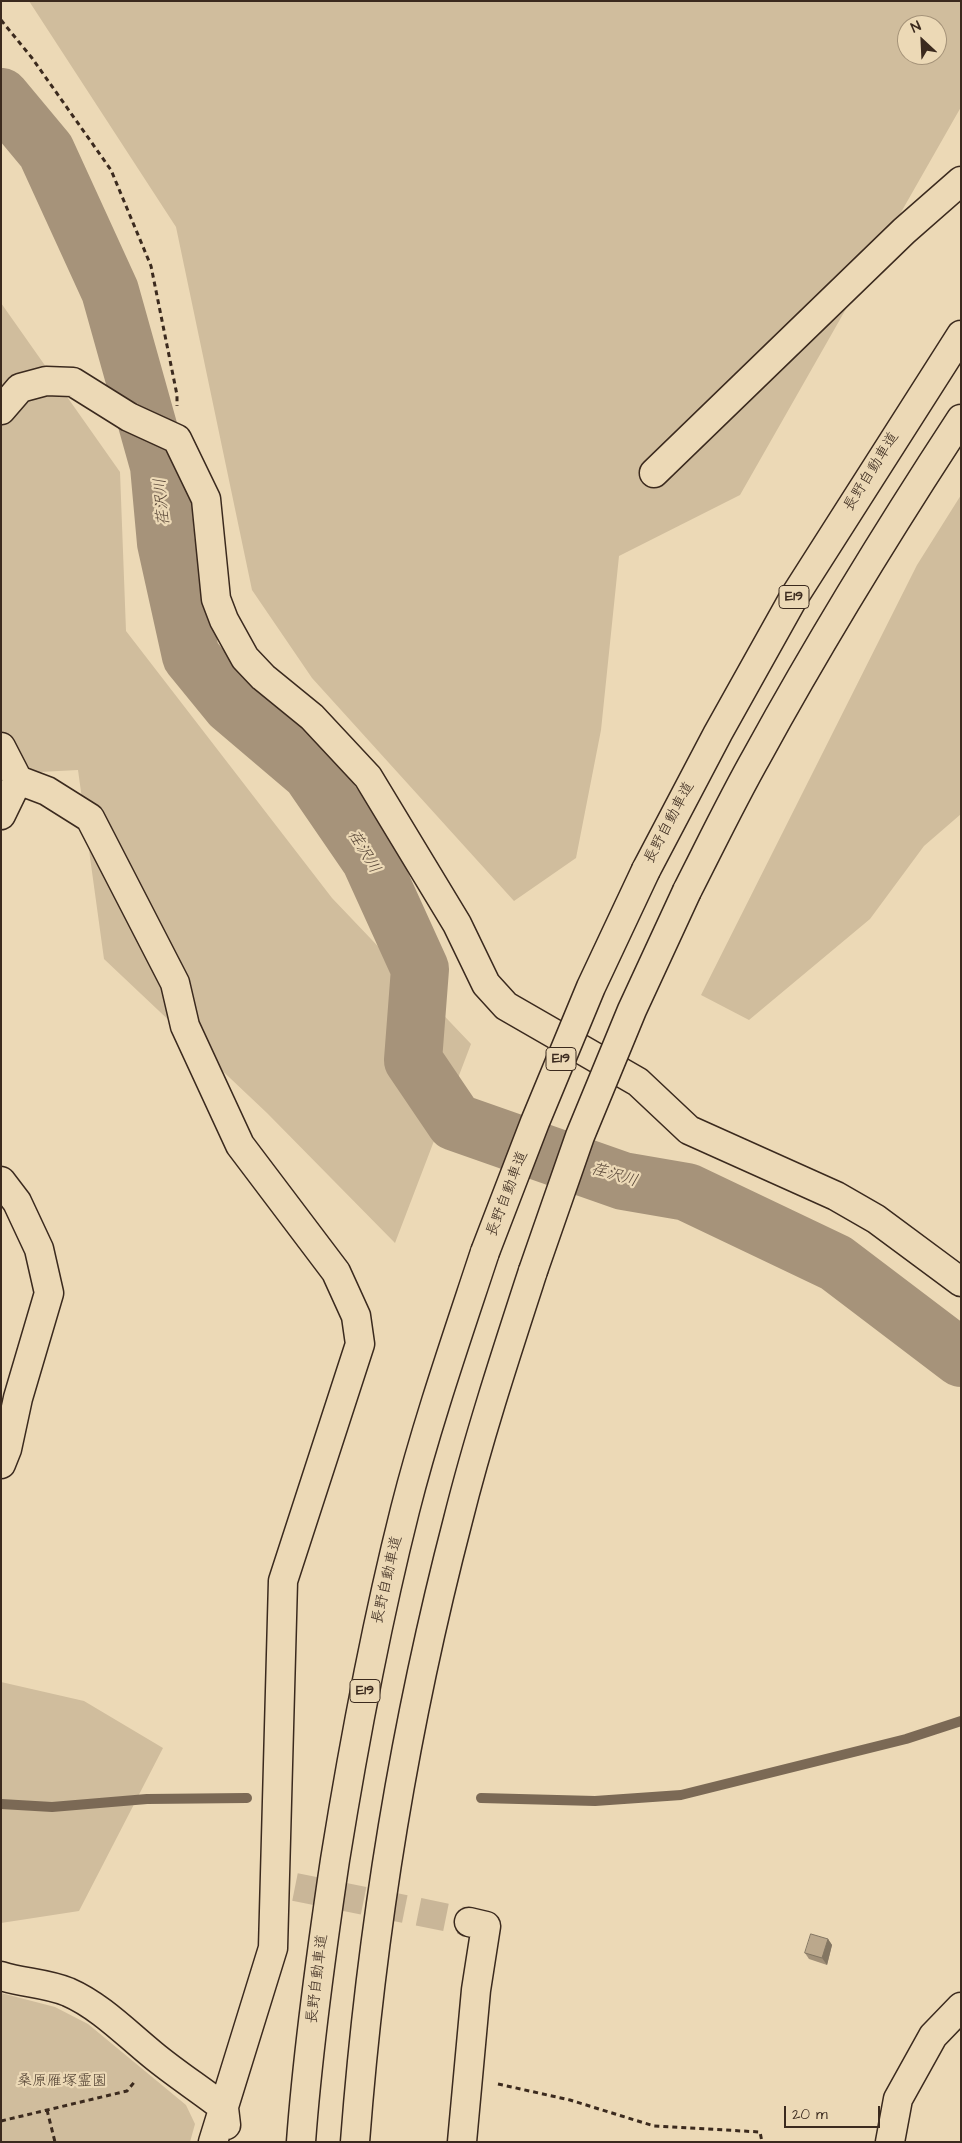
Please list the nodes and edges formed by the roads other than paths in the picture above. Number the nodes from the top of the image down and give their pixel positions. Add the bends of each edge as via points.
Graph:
1 (961, 181) edge
2 (961, 335) edge
3 (1, 410) edge
4 (961, 419) edge
5 (654, 473) dead end
6 (1, 747) edge
7 (18, 780) junction
8 (1, 815) edge
9 (1, 1181) edge
10 (961, 1282) edge
11 (1, 1464) edge
12 (469, 1922) tunnel mouth
13 (1, 1976) edge
14 (961, 2008) edge
15 (224, 2108) junction
16 (213, 2142) edge
17 (227, 2142) edge
18 (301, 2142) edge
19 (355, 2142) edge
20 (462, 2142) edge
21 (890, 2142) edge

1 - 5 main road via 904,231
2 - 18 main road, 長野自動車道 / E19, bridge via 794,598 646,870 591,987 485,1252 405,1508 374,1644 321,1951
3 - 10 main road via 20,388 46,381 73,382 129,417 172,437 206,499 216,599 245,658 312,717 368,777 457,924 486,984 506,1006 638,1082 689,1130 836,1196 876,1219
4 - 19 main road, bridge via 834,620 756,756 687,891 632,1010 580,1136 494,1391 458,1520 425,1658 373,1952
6 - 7 main road
7 - 8 main road
7 - 15 main road via 47,792 90,818 175,983 184,1026 240,1145 336,1272 356,1316 360,1344 283,1581 285,1887 273,1948
9 - 11 main road via 17,1202 39,1249 49,1293
12 - 20 main road via 486,1926 476,1990
13 - 15 main road via 68,1992 102,2013
14 - 21 main road via 933,2036 898,2099
15 - 16 main road
15 - 17 main road

